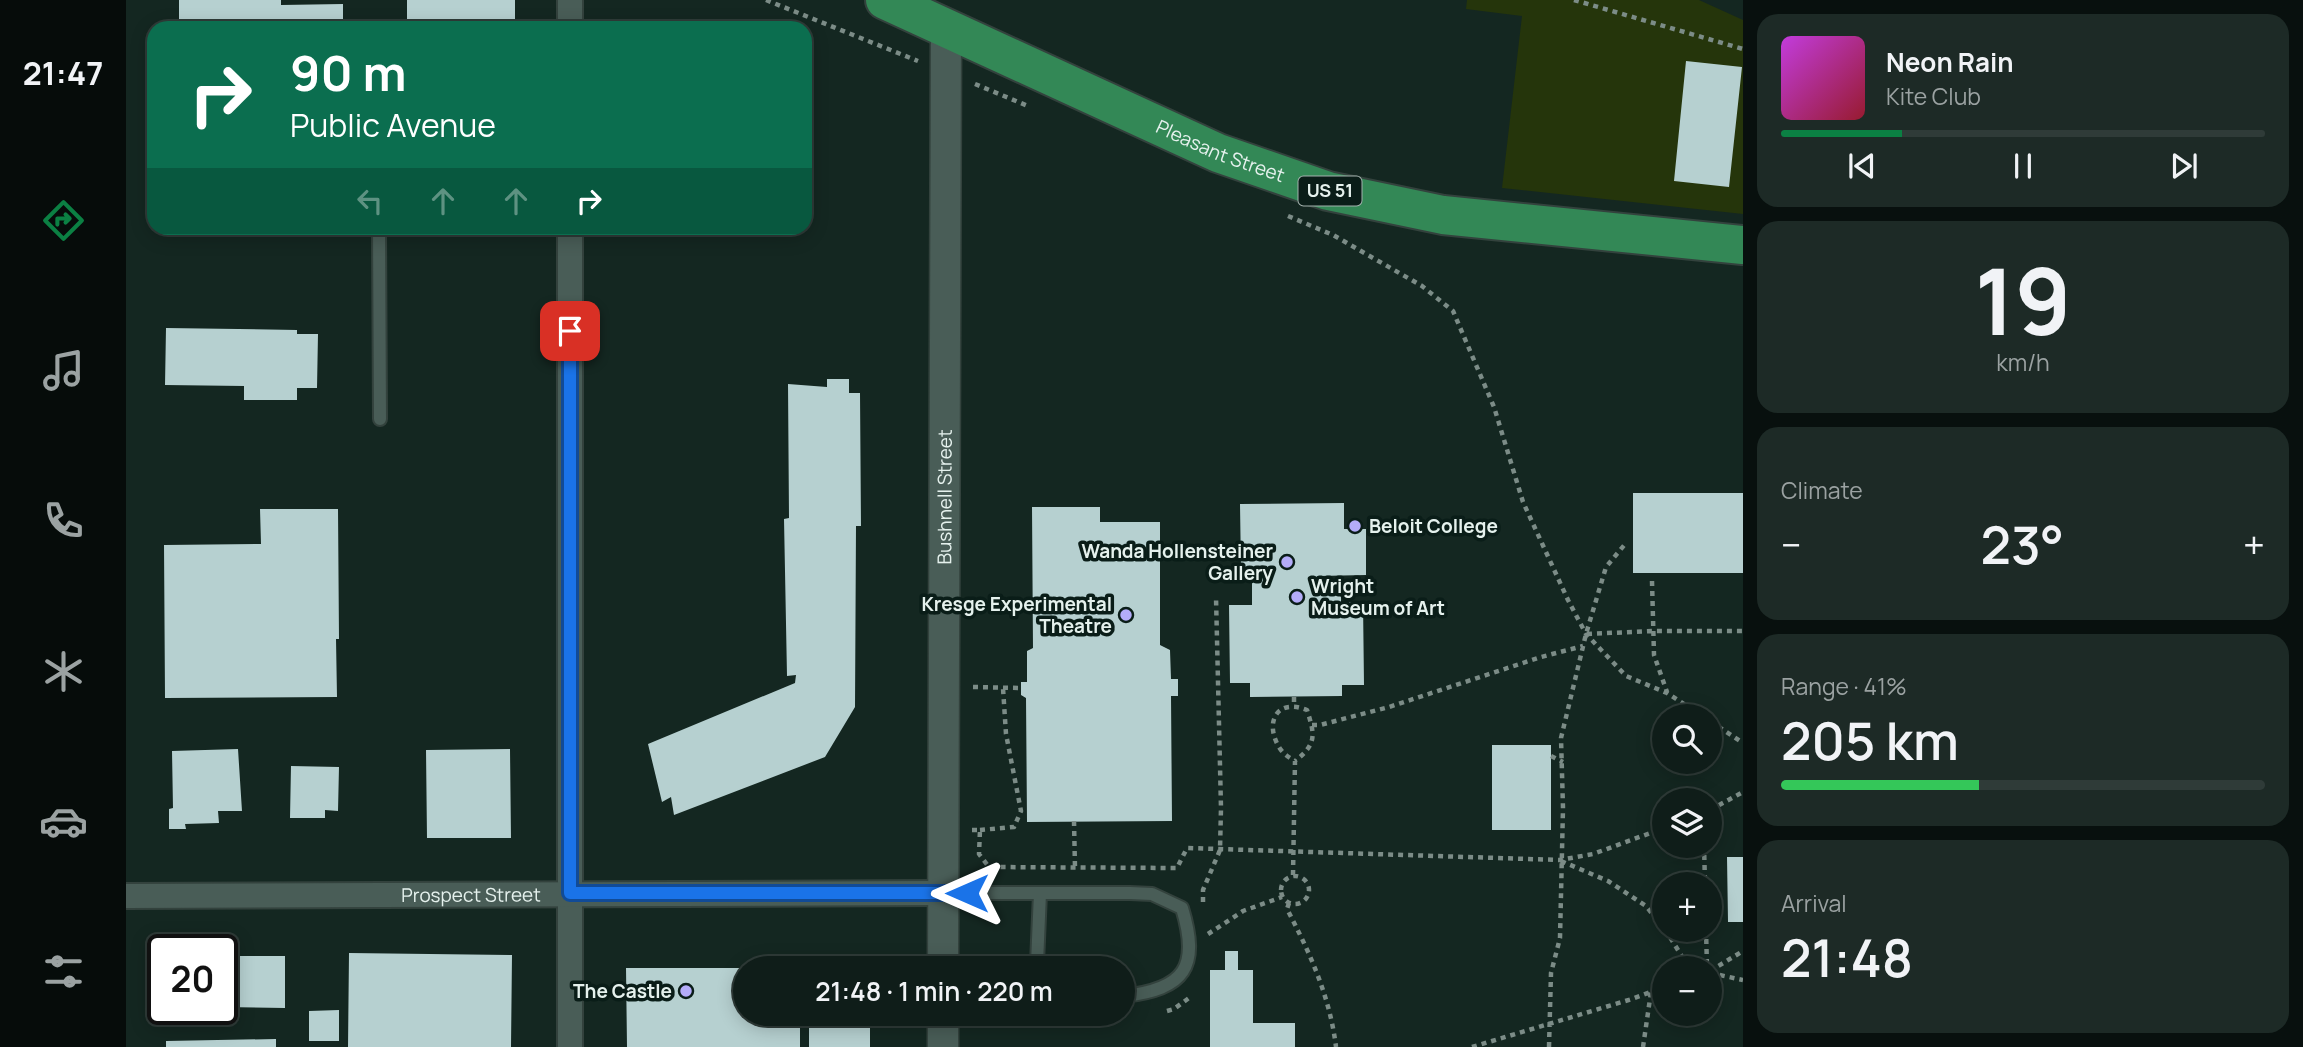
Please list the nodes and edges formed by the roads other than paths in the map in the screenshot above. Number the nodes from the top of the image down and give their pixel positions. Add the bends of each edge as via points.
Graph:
1 (570, 0) edge
2 (885, 0) edge
3 (570, 21) edge
4 (946, 28) junction
5 (379, 235) edge
6 (570, 235) edge
7 (1743, 244) edge
8 (380, 419) dead end
9 (570, 893) junction
10 (943, 893) junction
11 (1040, 893) junction
12 (126, 896) edge
13 (943, 956) edge
14 (1037, 956) edge
15 (1135, 994) edge
16 (943, 1026) edge
17 (570, 1047) edge
18 (943, 1047) edge

1 - 3 street
2 - 4 main road, Pleasant Street / US 51
4 - 7 main road, Pleasant Street / US 51 via 1217,153 1328,191 1443,215
4 - 10 street, Bushnell Street
5 - 8 lane
6 - 9 street
9 - 10 street, Prospect Street
9 - 12 street, Prospect Street
9 - 17 street
10 - 11 lane
10 - 13 street, Bushnell Street
11 - 14 lane
11 - 15 lane via 1152,894 1182,908 1190,949 1185,972 1169,985
16 - 18 street

